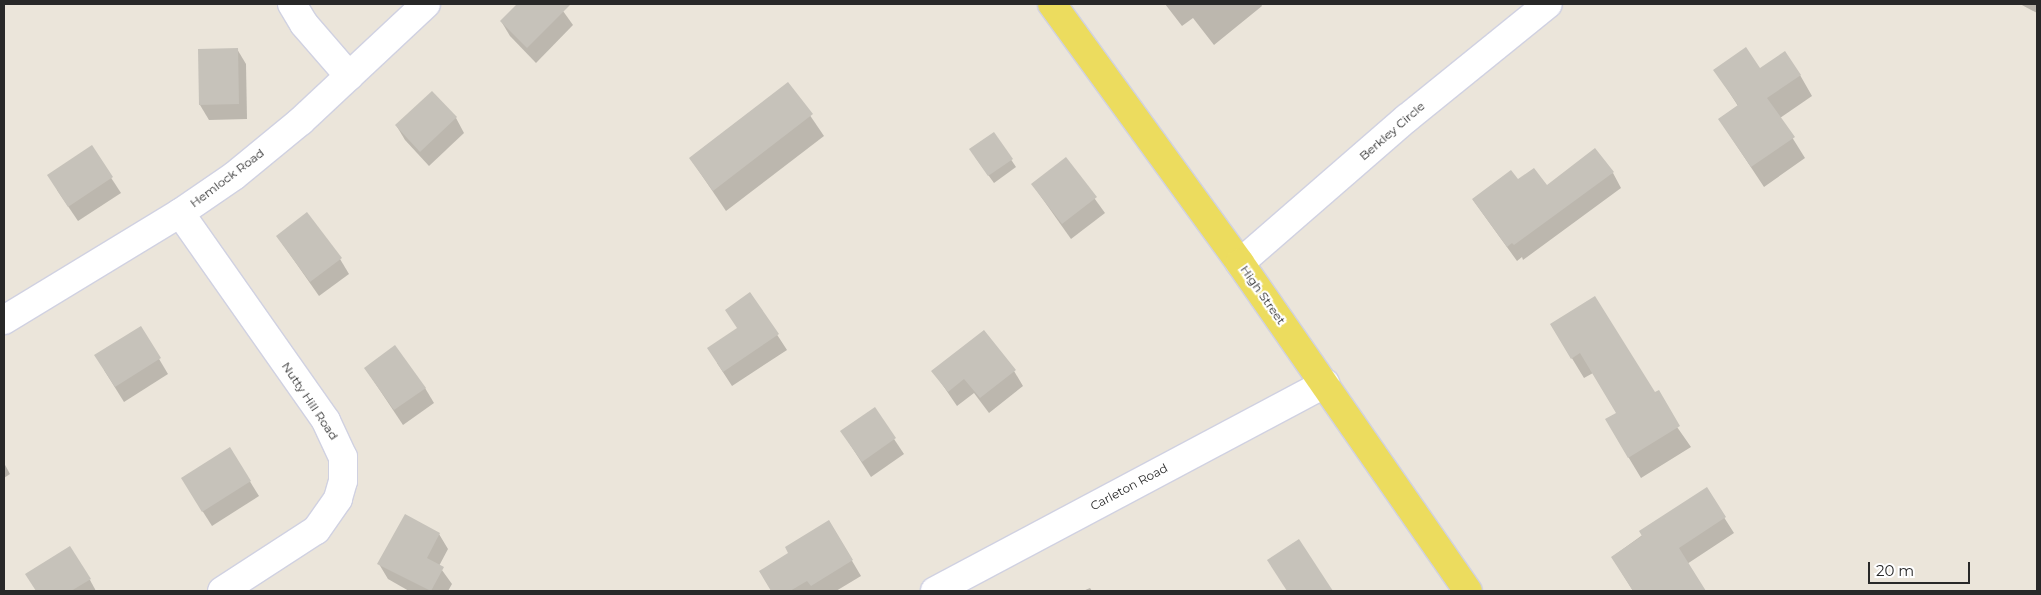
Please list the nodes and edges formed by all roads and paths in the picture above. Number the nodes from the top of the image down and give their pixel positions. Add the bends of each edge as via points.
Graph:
1 (292, 4) edge
2 (426, 4) edge
3 (1052, 4) edge
4 (1548, 4) edge
5 (348, 76) junction
6 (180, 213) junction
7 (1240, 263) junction
8 (4, 320) edge
9 (1324, 384) junction
10 (222, 591) edge
11 (935, 591) edge
12 (1468, 591) edge

1 - 5 street via 304,24
2 - 5 street, Hemlock Road
3 - 7 main road, High Street
4 - 7 street, Berkley Circle via 1407,118
5 - 6 street, Hemlock Road via 242,170
6 - 8 street, Hemlock Road
6 - 10 street, Nutty Hill Road via 326,421 343,457 343,481 338,499 316,530
7 - 9 main road, High Street
9 - 11 street, Carleton Road
9 - 12 main road, High Street

